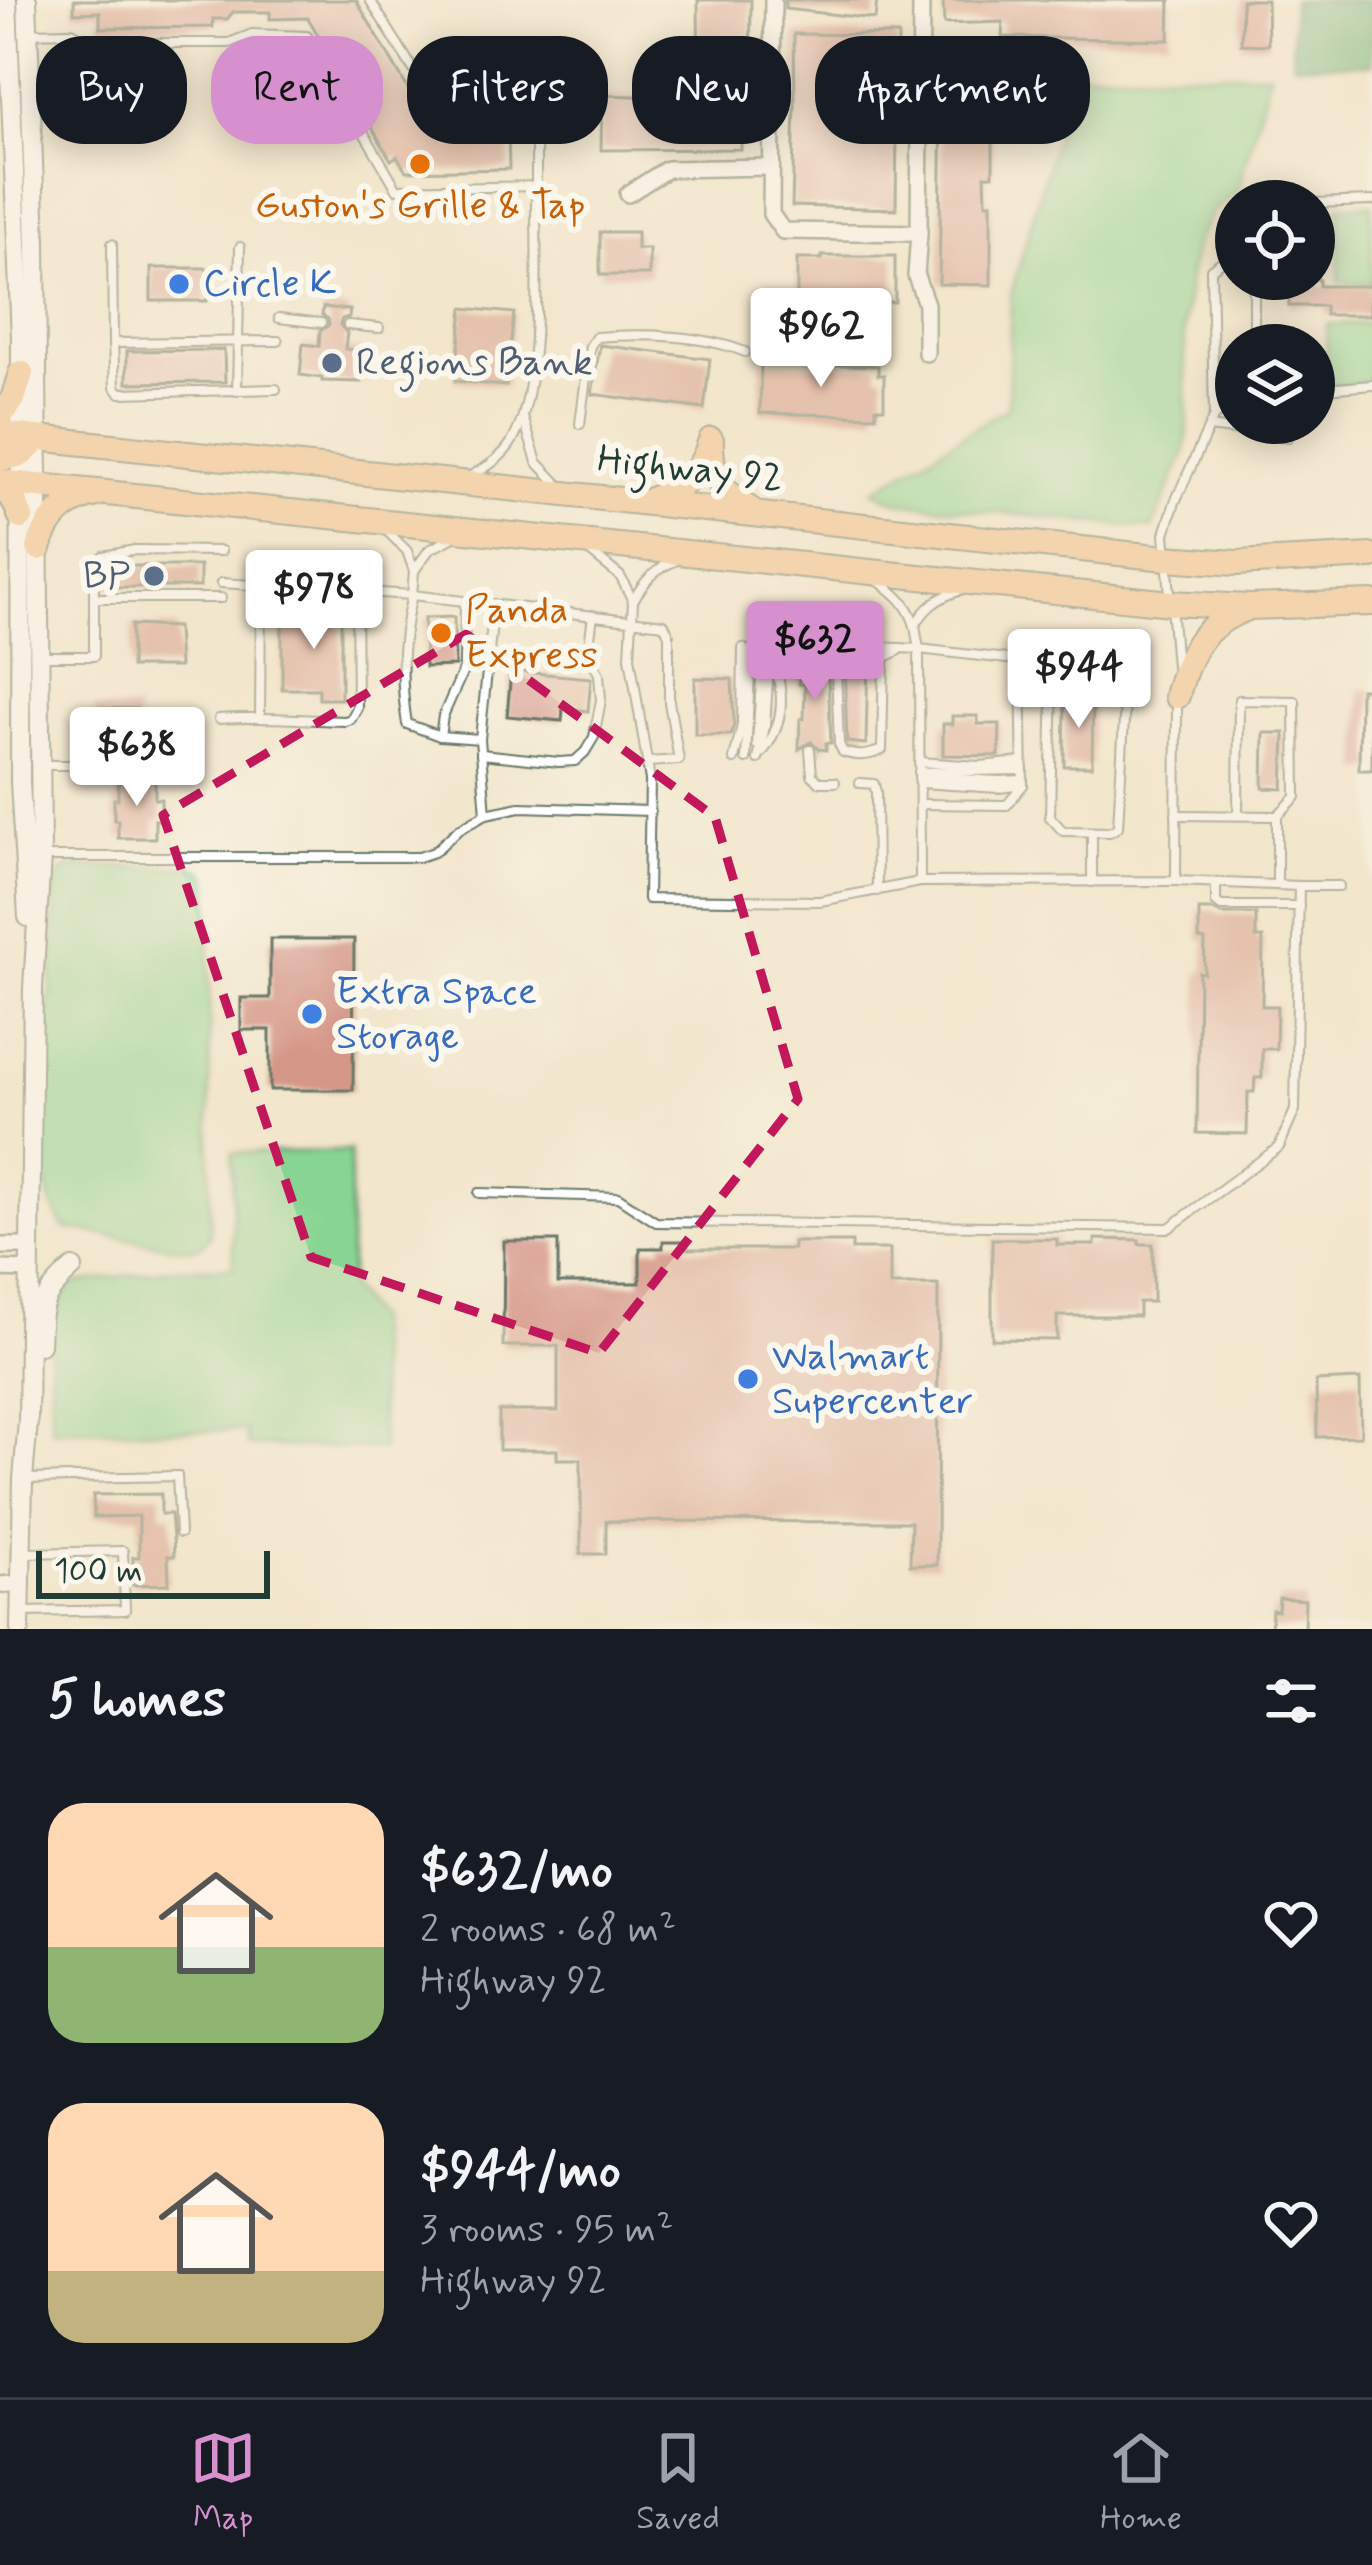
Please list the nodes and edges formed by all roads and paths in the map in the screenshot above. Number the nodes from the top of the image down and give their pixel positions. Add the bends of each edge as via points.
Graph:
1 (8, 0) edge
2 (27, 0) edge
3 (370, 0) edge
4 (773, 0) edge
5 (921, 0) edge
6 (17, 33) junction
7 (770, 167) junction
8 (536, 186) junction
9 (628, 194) dead end
10 (1372, 201) edge
11 (1335, 202) edge
12 (919, 233) junction
13 (112, 244) dead end
14 (240, 247) dead end
15 (1215, 267) edge
16 (279, 319) dead end
17 (321, 323) dead end
18 (348, 326) dead end
19 (379, 328) dead end
20 (238, 341) junction
21 (278, 341) dead end
22 (113, 343) junction
23 (746, 352) dead end
24 (926, 353) dead end
25 (21, 373) junction
26 (1372, 385) edge
27 (1335, 388) edge
28 (276, 389) dead end
29 (237, 391) junction
30 (0, 416) edge
31 (1214, 416) joint
32 (524, 417) junction
33 (580, 424) dead end
34 (1209, 428) junction
35 (1215, 429) edge
36 (17, 444) edge
37 (457, 481) junction
38 (15, 484) edge
39 (105, 493) junction
40 (571, 493) junction
41 (646, 501) junction
42 (756, 514) junction
43 (21, 517) joint
44 (376, 521) junction
45 (469, 531) junction
46 (576, 543) junction
47 (39, 548) junction
48 (221, 551) dead end
49 (692, 555) junction
50 (1372, 556) edge
51 (1166, 558) junction
52 (415, 571) junction
53 (867, 573) junction
54 (221, 583) dead end
55 (980, 585) junction
56 (261, 587) junction
57 (356, 590) junction
58 (412, 596) junction
59 (94, 598) junction
60 (221, 598) dead end
61 (464, 601) junction
62 (633, 601) junction
63 (1171, 603) junction
64 (1372, 603) edge
65 (494, 604) junction
66 (1249, 607) junction
67 (593, 615) junction
68 (632, 619) junction
69 (915, 626) junction
70 (836, 645) junction
71 (902, 649) junction
72 (919, 649) junction
73 (767, 650) joint
74 (810, 655) dead end
75 (40, 656) junction
76 (1021, 661) junction
77 (1054, 683) junction
78 (1177, 696) junction
79 (260, 716) junction
80 (219, 719) dead end
81 (440, 736) junction
82 (480, 739) junction
83 (810, 750) dead end
84 (481, 754) junction
85 (734, 759) dead end
86 (746, 759) dead end
87 (647, 762) junction
88 (30, 765) junction
89 (92, 765) dead end
90 (920, 774) junction
91 (1023, 774) junction
92 (835, 782) dead end
93 (860, 783) dead end
94 (920, 804) junction
95 (650, 811) junction
96 (486, 814) junction
97 (1177, 815) junction
98 (1238, 815) junction
99 (1277, 816) junction
100 (1092, 832) junction
101 (40, 857) junction
102 (1092, 881) junction
103 (1176, 881) junction
104 (920, 882) junction
105 (1216, 883) junction
106 (1277, 885) junction
107 (1299, 886) junction
108 (1339, 886) dead end
109 (877, 891) junction
110 (1298, 906) junction
111 (33, 988) junction
112 (479, 1193) dead end
113 (0, 1246) edge
114 (29, 1246) junction
115 (73, 1268) dead end
116 (0, 1269) edge
117 (29, 1270) junction
118 (28, 1420) junction
119 (23, 1479) junction
120 (180, 1533) dead end
121 (22, 1552) junction
122 (0, 1586) edge
123 (0, 1601) edge
124 (21, 1606) edge

1 - 6 street
2 - 6 street
3 - 8 lane via 440,112 529,116
4 - 7 street
5 - 12 street
6 - 8 lane via 72,32 115,43 307,36 397,189
6 - 25 street
6 - 36 street via 36,243
7 - 9 street via 667,170
7 - 12 street via 771,214 783,231
8 - 32 lane via 534,369
10 - 11 lane
12 - 24 street
13 - 22 lane
14 - 20 lane
15 - 31 lane
16 - 17 lane
18 - 19 lane
20 - 21 lane
20 - 22 lane
20 - 29 lane
22 - 29 lane via 120,393
23 - 33 lane via 721,342 596,338
25 - 30 main road
25 - 36 street
26 - 27 lane
28 - 29 lane
31 - 34 lane
32 - 37 lane via 503,454
32 - 40 lane via 536,462
34 - 35 lane
34 - 51 lane via 1168,521
36 - 37 main road, Highway 92
36 - 38 street
37 - 40 main road, Highway 92
38 - 39 main road
38 - 43 main road
38 - 47 street
39 - 44 main road
39 - 47 main road via 57,512
40 - 41 main road, Highway 92
41 - 42 main road, Highway 92
41 - 42 main road via 686,484 711,440 719,484
42 - 51 main road, Highway 92
43 - 88 street
44 - 45 main road
44 - 52 lane
45 - 46 main road
45 - 52 lane via 429,550
46 - 49 main road
46 - 62 lane via 620,576
47 - 75 street
48 - 59 lane via 103,556 94,567
49 - 53 main road
49 - 62 lane via 658,569
50 - 51 main road, Highway 92
51 - 63 lane
52 - 58 lane
53 - 55 main road
53 - 69 lane via 900,598
54 - 56 lane
55 - 63 main road
55 - 69 lane via 943,596
56 - 57 lane
56 - 79 lane
57 - 58 lane
57 - 79 lane via 352,719
58 - 61 lane
58 - 81 lane via 406,724
59 - 60 lane
59 - 75 lane via 94,656
61 - 65 lane
61 - 81 lane via 464,669
62 - 68 lane
63 - 66 main road
63 - 78 lane
64 - 66 main road
65 - 67 lane
65 - 82 lane
66 - 78 main road via 1205,632
67 - 68 lane
67 - 84 lane via 588,653 601,684 585,752 559,762
68 - 87 lane
68 - 87 lane via 664,623 669,634 679,760
69 - 72 lane
70 - 71 lane
70 - 71 lane via 839,744 854,755 882,750 884,658
70 - 74 lane via 816,646
71 - 72 lane
72 - 76 lane
72 - 90 lane
73 - 73 lane via 757,725 758,759 780,722 782,684
75 - 88 street
76 - 77 lane
76 - 91 lane
77 - 100 lane via 1050,818 1063,831
77 - 100 lane via 1117,684 1125,701 1118,826
78 - 97 lane
79 - 80 lane
81 - 82 lane
82 - 84 lane
83 - 92 lane via 812,776
84 - 96 lane
85 - 86 lane via 747,648
87 - 95 lane
88 - 89 lane
88 - 101 street
88 - 111 street via 23,858
90 - 91 lane
90 - 91 lane via 999,788
90 - 94 lane
91 - 94 lane via 1007,805
93 - 109 lane via 876,792
94 - 104 lane
95 - 96 lane via 520,807
95 - 109 lane via 648,899 820,902
96 - 101 lane via 419,857
97 - 98 lane
97 - 103 lane
98 - 99 lane
98 - 99 lane via 1239,700 1295,701 1296,797
99 - 106 lane
100 - 102 lane
101 - 111 street
102 - 103 lane
102 - 104 lane
103 - 105 lane
104 - 109 lane
105 - 106 lane
105 - 110 lane via 1221,906
106 - 107 lane
107 - 108 lane
107 - 110 lane
110 - 112 lane via 1295,1110 1279,1147 1168,1228 656,1222 618,1197
111 - 114 street
113 - 114 street
114 - 117 street
115 - 118 street via 42,1307 37,1406
116 - 117 street
117 - 118 street
118 - 119 street
119 - 120 lane via 177,1476
119 - 121 street
121 - 124 street
121 - 124 lane via 123,1551 125,1610
122 - 124 street
123 - 124 street

